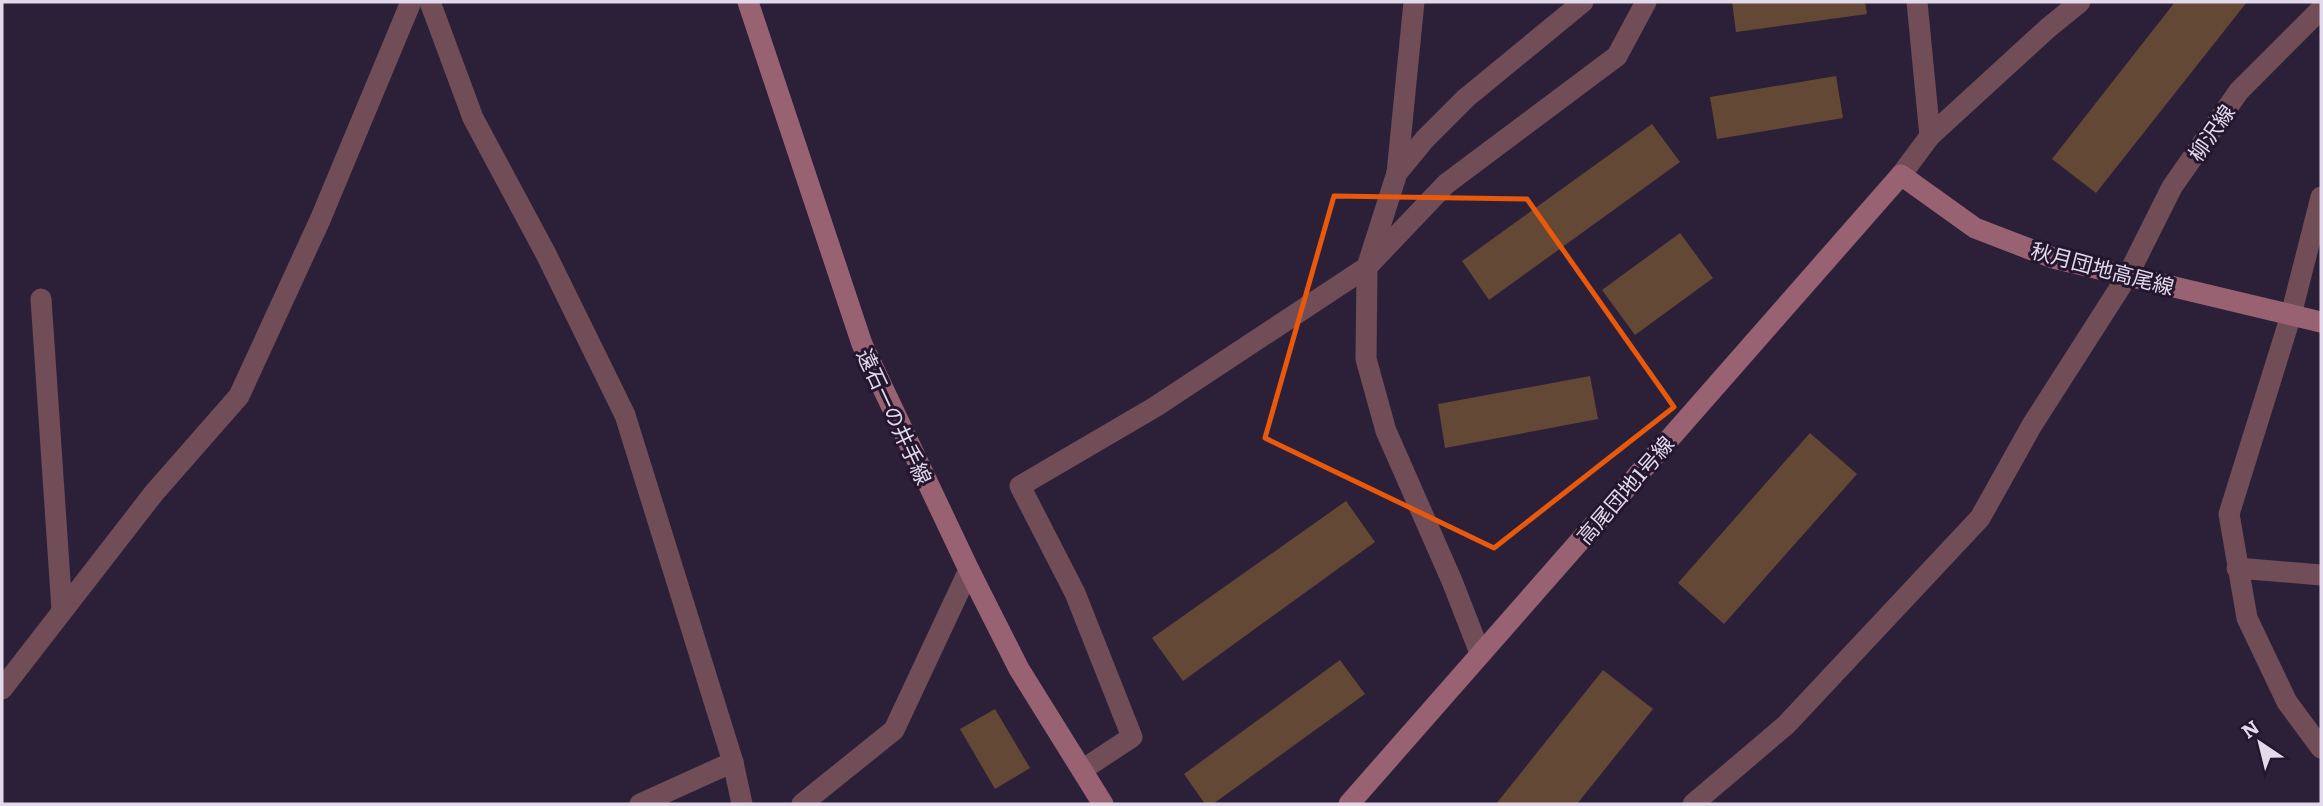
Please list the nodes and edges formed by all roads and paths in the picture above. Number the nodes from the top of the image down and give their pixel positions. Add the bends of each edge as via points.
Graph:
1 (411, 2) edge
2 (430, 2) edge
3 (748, 2) edge
4 (1414, 2) edge
5 (1583, 2) edge
6 (1646, 2) edge
7 (1917, 2) edge
8 (2080, 2) edge
9 (2321, 9) edge
10 (1930, 136) junction
11 (1397, 173) junction
12 (1901, 175) junction
13 (2321, 197) edge
14 (1367, 267) junction
15 (2128, 275) junction
16 (41, 299) dead end
17 (2291, 314) junction
18 (2321, 322) edge
19 (2237, 568) junction
20 (969, 570) junction
21 (2321, 575) edge
22 (62, 610) junction
23 (1480, 653) junction
24 (2, 689) edge
25 (2321, 748) edge
26 (733, 762) junction
27 (1082, 770) junction
28 (640, 804) edge
29 (742, 804) edge
30 (802, 804) edge
31 (1103, 804) edge
32 (1349, 804) edge
33 (1693, 804) edge

1 - 22 street via 320,220 239,396 154,493
2 - 26 street via 473,118 625,415
3 - 20 street, 遠石一の井手線 via 862,344
4 - 11 street
5 - 11 street via 1466,98
6 - 14 street via 1617,55 1446,184
7 - 10 street
8 - 10 street
9 - 15 street, 柳沢線 via 2239,91 2172,187
10 - 12 street
11 - 14 street
12 - 15 street, 秋月団地高尾線 via 1975,228 2053,258
12 - 23 street, 高尾団地1号線
13 - 17 street
14 - 23 street via 1366,359 1387,431
14 - 27 street via 1155,407 1020,486 1075,593 1132,737
15 - 17 street, 秋月団地高尾線
15 - 33 street, 柳沢線 via 2032,425 1980,518 1786,724
16 - 22 street
17 - 18 street, 秋月団地高尾線
17 - 19 street via 2229,514
19 - 21 street
19 - 25 street via 2247,618 2287,702
20 - 27 street, 遠石一の井手線 via 1019,669
20 - 30 street via 894,730
22 - 24 street
23 - 32 street, 高尾団地1号線
26 - 28 street
26 - 29 street
27 - 31 street, 遠石一の井手線

